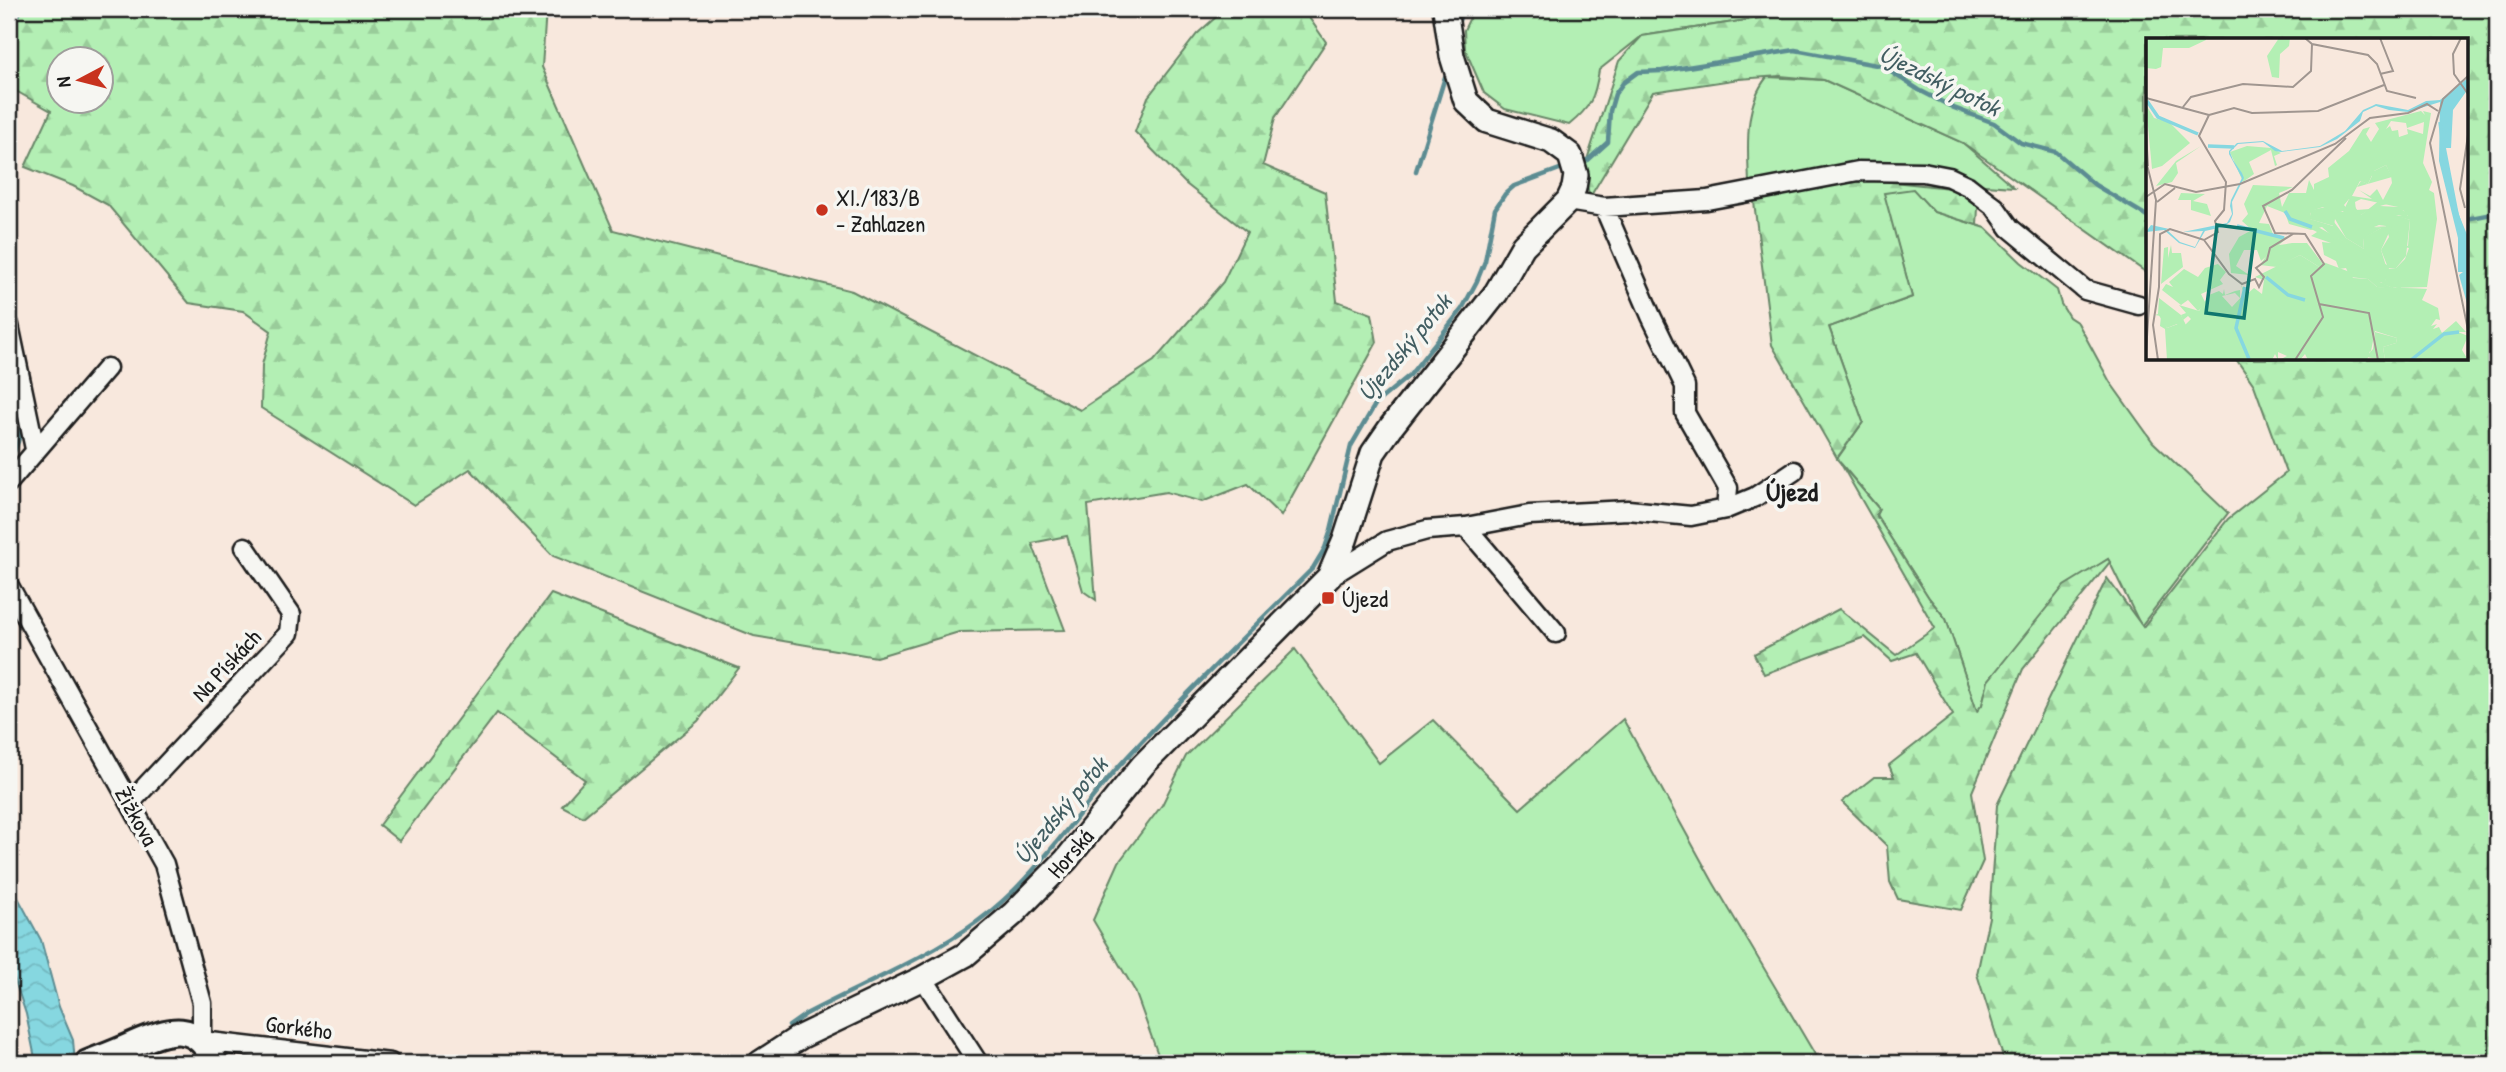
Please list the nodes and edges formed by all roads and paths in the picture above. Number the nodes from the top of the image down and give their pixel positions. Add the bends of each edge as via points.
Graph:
1 (1444, 9) edge
2 (1568, 201) junction
3 (1604, 207) junction
4 (2139, 305) dead end
5 (9, 325) edge
6 (107, 368) dead end
7 (35, 449) junction
8 (1794, 471) dead end
9 (9, 482) edge
10 (1726, 509) junction
11 (1466, 527) junction
12 (245, 547) dead end
13 (1329, 577) junction
14 (9, 586) edge
15 (1556, 633) dead end
16 (131, 803) junction
17 (923, 978) junction
18 (202, 1041) junction
19 (98, 1059) edge
20 (215, 1063) edge
21 (390, 1063) edge
22 (760, 1063) edge
23 (978, 1063) edge

1 - 2 street via 1466,101 1487,121 1551,141 1573,165 1574,188
2 - 3 street
2 - 13 street via 1523,246 1496,293 1373,453
3 - 4 street via 1707,200 1858,171 1923,172 1968,186 2085,290
3 - 10 street via 1685,386 1685,413 1728,488
5 - 7 street
6 - 7 street
7 - 9 street
8 - 10 street via 1755,497
10 - 11 street via 1691,516 1629,510 1529,515
11 - 13 street via 1427,530 1387,541
11 - 15 street
12 - 16 street, Na Pískách via 291,614 289,633
13 - 17 street, Horská via 1143,765 1066,860 1013,914 965,955
14 - 16 street, Žižkova
16 - 18 street, Žižkova via 164,864 202,1003
17 - 22 street, Horská via 800,1037
17 - 23 street
18 - 19 main road via 183,1031 169,1031
18 - 20 main road
18 - 21 street, Gorkého

